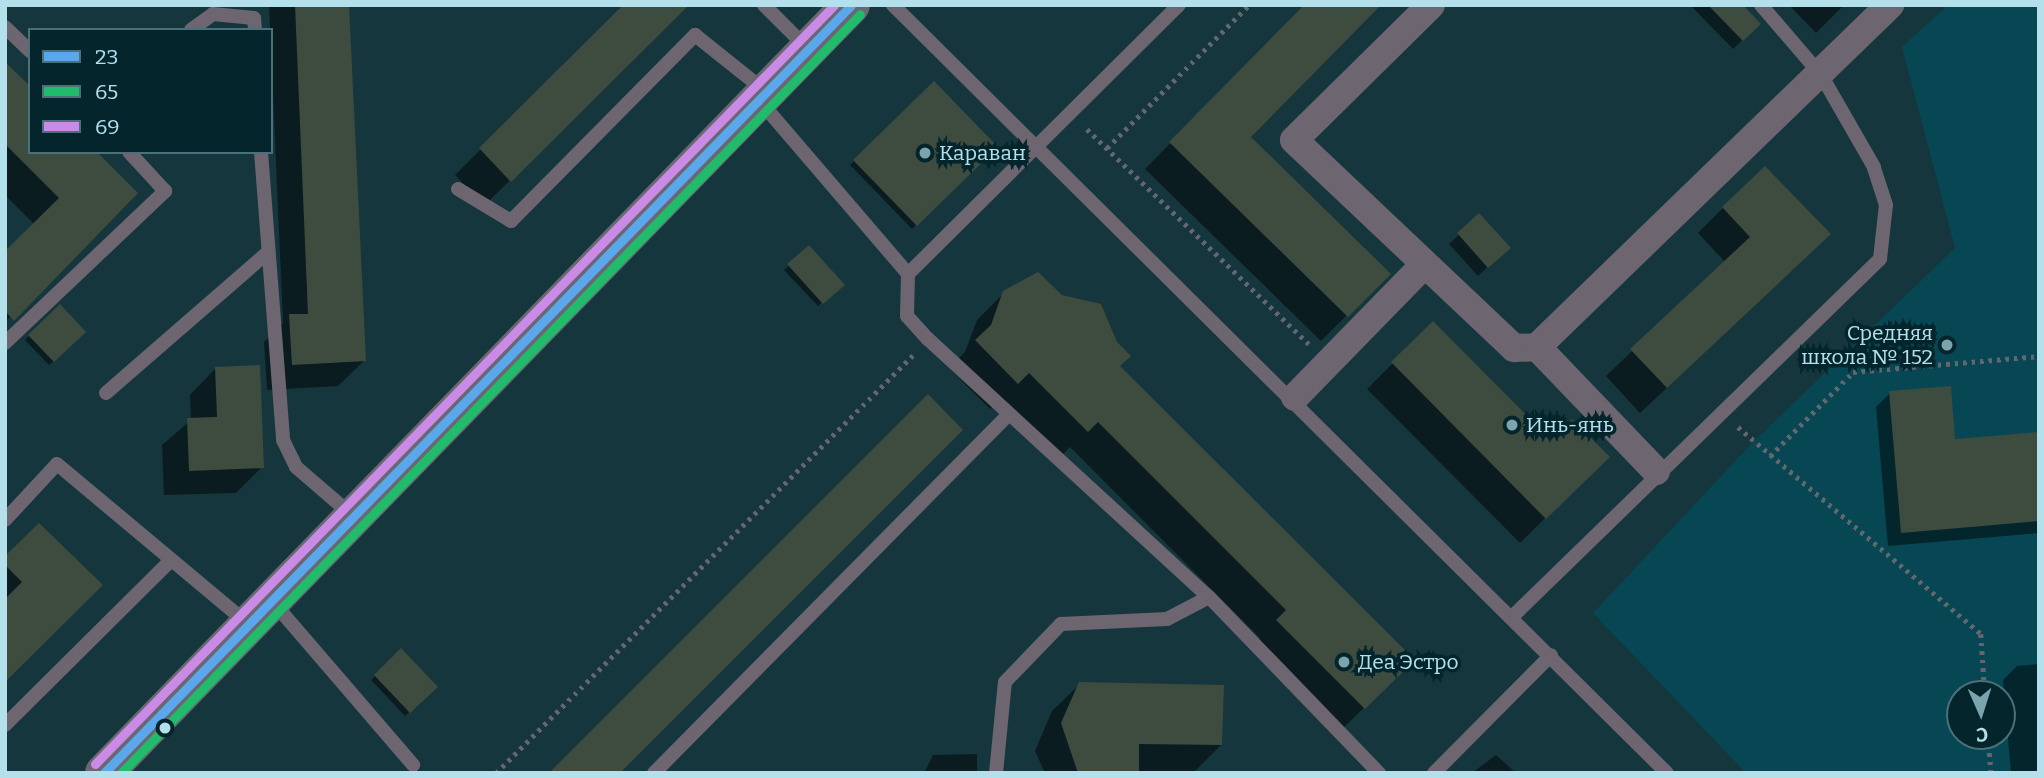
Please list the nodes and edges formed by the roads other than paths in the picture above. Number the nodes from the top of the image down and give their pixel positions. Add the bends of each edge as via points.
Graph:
1 (764, 5) edge
2 (851, 5) edge
3 (893, 5) edge
4 (1179, 5) edge
5 (1431, 5) edge
6 (1761, 5) edge
7 (1890, 5) edge
8 (5, 27) edge
9 (194, 28) edge
10 (255, 28) edge
11 (28, 49) edge
12 (808, 49) junction
13 (1821, 75) junction
14 (762, 95) junction
15 (1037, 143) junction
16 (131, 154) edge
17 (261, 154) edge
18 (458, 189) dead end
19 (267, 253) junction
20 (1422, 267) junction
21 (908, 274) junction
22 (5, 343) edge
23 (1537, 347) junction
24 (106, 393) dead end
25 (1294, 397) junction
26 (1007, 416) junction
27 (1656, 471) junction
28 (353, 516) junction
29 (5, 520) edge
30 (169, 562) junction
31 (1209, 597) junction
32 (260, 612) junction
33 (1512, 617) junction
34 (1552, 655) junction
35 (5, 725) edge
36 (413, 765) dead end
37 (104, 773) edge
38 (653, 773) edge
39 (996, 773) edge
40 (1379, 773) edge
41 (1434, 773) edge
42 (1667, 773) edge

1 - 12 lane
2 - 12 main road
3 - 15 lane
4 - 15 lane
5 - 20 street via 1294,140
6 - 13 lane
7 - 13 street
8 - 11 lane
9 - 10 lane via 213,14 254,19
12 - 14 main road
13 - 23 street
13 - 27 lane via 1874,167 1886,205 1880,259
14 - 18 lane via 695,35 511,221
14 - 21 lane
14 - 28 main road
15 - 21 lane
15 - 25 lane
16 - 22 lane via 165,191
17 - 19 lane
19 - 24 lane
19 - 28 lane via 283,440 296,467
20 - 23 street via 1514,348
20 - 25 street
21 - 26 lane via 907,316
23 - 27 street
25 - 33 lane
26 - 31 lane
26 - 38 lane
27 - 33 lane
28 - 32 main road
29 - 30 lane via 57,464
30 - 32 lane
30 - 35 lane
31 - 39 lane via 1167,619 1061,624 1005,682
31 - 40 lane
32 - 36 lane
32 - 37 main road
33 - 34 lane
34 - 41 lane
34 - 42 lane

